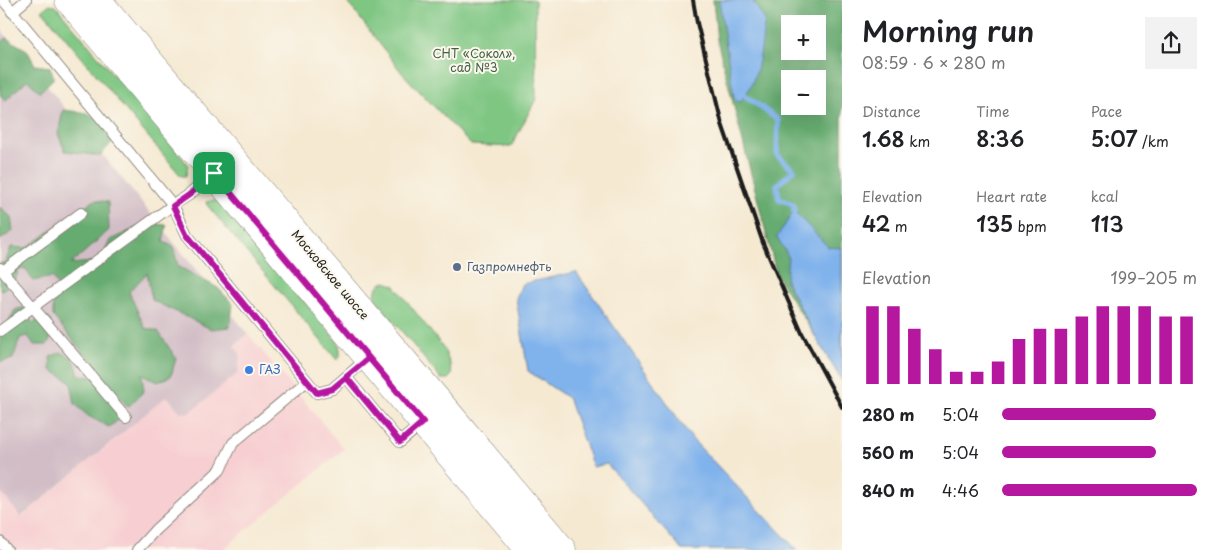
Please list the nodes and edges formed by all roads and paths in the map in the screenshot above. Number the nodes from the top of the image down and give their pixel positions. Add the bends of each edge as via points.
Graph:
1 (3, 0) edge
2 (26, 0) edge
3 (69, 0) edge
4 (97, 0) edge
5 (12, 12) junction
6 (214, 173) junction
7 (173, 206) junction
8 (81, 213) dead end
9 (2, 270) edge
10 (33, 307) junction
11 (0, 331) edge
12 (369, 358) junction
13 (346, 377) junction
14 (307, 382) junction
15 (126, 417) dead end
16 (423, 422) junction
17 (0, 542) edge
18 (7, 550) edge
19 (137, 550) edge
20 (530, 550) edge
21 (562, 550) edge

1 - 5 lane
2 - 5 lane
3 - 6 main road, Московское шоссе
4 - 21 main road, Московское шоссе
5 - 7 lane
6 - 7 lane
6 - 12 main road, Московское шоссе
7 - 10 lane
7 - 14 lane via 187,235
8 - 9 lane
9 - 10 lane
10 - 11 lane
10 - 15 lane
12 - 13 lane
12 - 16 main road, Московское шоссе
13 - 14 lane via 332,389 317,393
13 - 16 lane via 400,442
14 - 19 lane via 233,443 220,470
16 - 20 main road, Московское шоссе
17 - 18 lane

